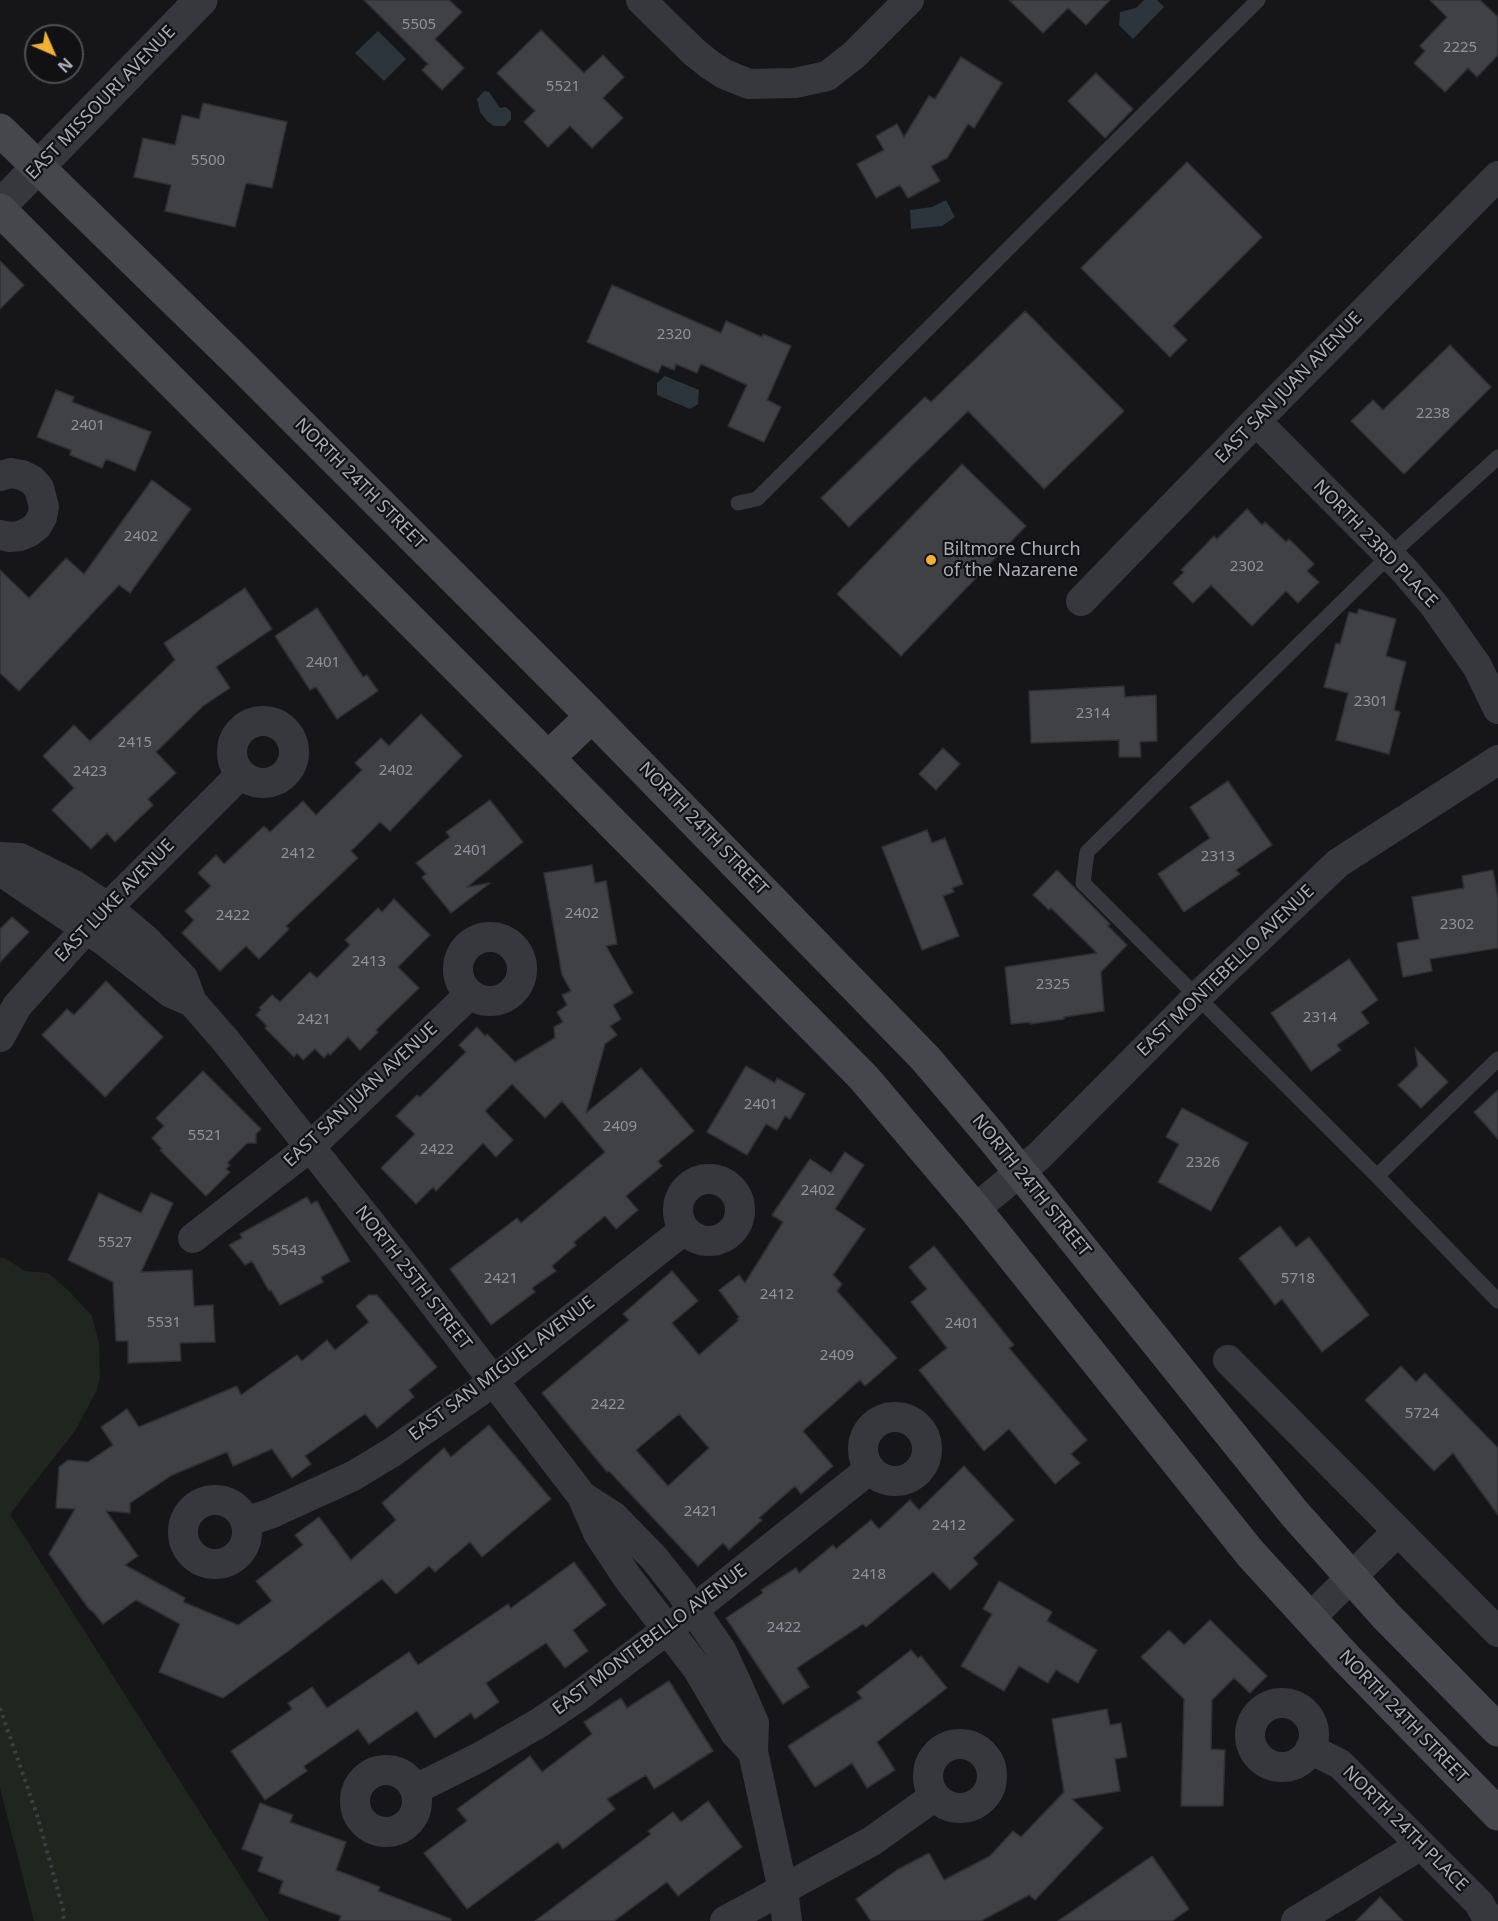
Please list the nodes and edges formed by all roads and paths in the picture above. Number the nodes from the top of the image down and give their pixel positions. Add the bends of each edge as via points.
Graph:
1 (201, 0) edge
2 (641, 0) edge
3 (909, 0) edge
4 (1258, 0) edge
5 (0, 130) edge
6 (39, 168) junction
7 (1498, 176) edge
8 (0, 208) edge
9 (1256, 421) junction
10 (1498, 457) edge
11 (0, 476) edge
12 (738, 503) dead end
13 (0, 535) edge
14 (1390, 555) junction
15 (1081, 601) dead end
16 (1498, 709) edge
17 (592, 716) junction
18 (548, 758) junction
19 (1498, 760) edge
20 (242, 774) dead end
21 (0, 856) edge
22 (0, 867) edge
23 (107, 907) junction
24 (86, 929) junction
25 (470, 993) dead end
26 (1197, 997) junction
27 (192, 1002) junction
28 (0, 1037) edge
29 (1498, 1059) edge
30 (310, 1147) junction
31 (1020, 1172) junction
32 (1377, 1176) junction
33 (975, 1209) junction
34 (684, 1230) dead end
35 (193, 1238) dead end
36 (1498, 1301) edge
37 (1228, 1360) dead end
38 (492, 1380) junction
39 (870, 1469) dead end
40 (582, 1496) junction
41 (246, 1522) dead end
42 (1398, 1531) junction
43 (1351, 1578) junction
44 (693, 1610) junction
45 (1310, 1618) junction
46 (667, 1629) junction
47 (1498, 1632) edge
48 (0, 1708) edge
49 (1498, 1730) edge
50 (1310, 1749) dead end
51 (753, 1752) junction
52 (416, 1789) dead end
53 (935, 1796) dead end
54 (1498, 1814) edge
55 (1420, 1845) junction
56 (783, 1890) junction
57 (64, 1921) edge
58 (725, 1921) edge
59 (787, 1921) edge
60 (1296, 1921) edge
61 (1489, 1921) edge

1 - 6 street, EAST MISSOURI AVENUE
2 - 3 street via 709,64 749,84 795,83 827,76
4 - 12 lane via 757,499
5 - 6 main road, NORTH 24TH STREET
6 - 8 street, EAST MISSOURI AVENUE
6 - 17 main road, NORTH 24TH STREET
7 - 9 street, EAST SAN JUAN AVENUE
8 - 18 main road, NORTH 24TH STREET
9 - 14 street, NORTH 23RD PLACE
9 - 15 street, EAST SAN JUAN AVENUE
10 - 14 lane
11 - 13 street via 11,473 32,480 39,488 44,507 37,526 29,532 20,536
14 - 16 street, NORTH 23RD PLACE via 1457,635
14 - 26 lane via 1088,852 1083,883
17 - 18 main road
17 - 31 main road, NORTH 24TH STREET via 925,1058
18 - 33 main road, NORTH 24TH STREET via 856,1070
19 - 26 street, EAST MONTEBELLO AVENUE via 1338,863
20 - 23 street, EAST LUKE AVENUE
21 - 23 street via 20,858
22 - 24 street
23 - 24 street, EAST LUKE AVENUE
23 - 27 street via 183,978
24 - 27 street via 171,993
24 - 28 street, EAST LUKE AVENUE via 17,1006
25 - 30 street, EAST SAN JUAN AVENUE
26 - 31 street, EAST MONTEBELLO AVENUE
26 - 32 lane
27 - 30 street, NORTH 25TH STREET
29 - 32 lane
30 - 35 street, EAST SAN JUAN AVENUE
30 - 38 street, NORTH 25TH STREET
31 - 33 street, EAST MONTEBELLO AVENUE
31 - 43 main road, NORTH 24TH STREET via 1294,1514
32 - 36 lane
33 - 45 main road, NORTH 24TH STREET via 1250,1553
34 - 38 street, EAST SAN MIGUEL AVENUE
37 - 42 street
38 - 40 street, NORTH 25TH STREET
38 - 41 street, EAST SAN MIGUEL AVENUE via 353,1476
39 - 44 street, EAST MONTEBELLO AVENUE
40 - 44 street, NORTH 25TH STREET via 613,1516 654,1558
40 - 46 street, NORTH 25TH STREET via 598,1533
42 - 43 street
42 - 47 street
43 - 45 street
43 - 49 main road, NORTH 24TH STREET
44 - 46 street, EAST MONTEBELLO AVENUE
44 - 51 street, NORTH 25TH STREET via 721,1650 754,1722
45 - 54 main road, NORTH 24TH STREET
46 - 51 street, NORTH 25TH STREET via 697,1668 735,1733
46 - 52 street, EAST MONTEBELLO AVENUE via 539,1723
48 - 57 path via 37,1815
50 - 55 street, NORTH 24TH PLACE via 1340,1764
51 - 56 street, NORTH 25TH STREET
53 - 56 street via 872,1841
55 - 60 street
55 - 61 street, NORTH 24TH PLACE via 1479,1903
56 - 58 street
56 - 59 street, NORTH 25TH STREET

